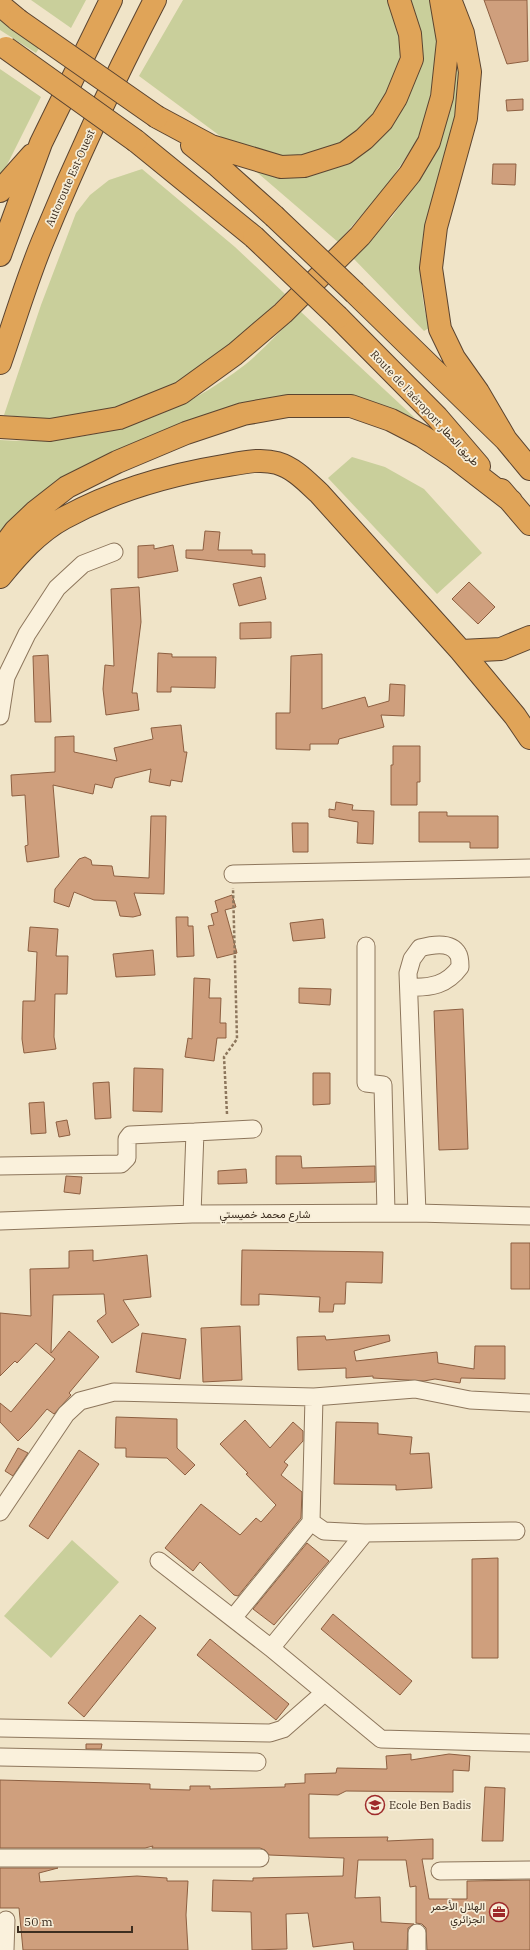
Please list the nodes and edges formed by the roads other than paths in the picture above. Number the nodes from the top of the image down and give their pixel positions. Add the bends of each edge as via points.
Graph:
1 (111, 0) edge
2 (155, 0) edge
3 (170, 0) edge
4 (398, 0) edge
5 (441, 0) edge
6 (450, 0) edge
7 (0, 4) edge
8 (9, 14) edge
9 (2, 46) edge
10 (123, 60) junction
11 (157, 117) junction
12 (41, 143) junction
13 (0, 191) edge
14 (0, 255) edge
15 (0, 363) edge
16 (0, 427) edge
17 (510, 446) junction
18 (530, 469) edge
19 (511, 501) junction
20 (530, 524) edge
21 (0, 551) edge
22 (114, 552) dead end
23 (0, 577) edge
24 (530, 637) edge
25 (461, 651) junction
26 (0, 716) edge
27 (530, 738) edge
28 (530, 868) edge
29 (233, 874) road end
30 (366, 946) dead end
31 (409, 987) dead end
32 (253, 1129) dead end
33 (195, 1132) junction
34 (0, 1166) edge
35 (386, 1213) junction
36 (417, 1213) junction
37 (192, 1214) junction
38 (530, 1216) edge
39 (0, 1221) edge
40 (314, 1397) junction
41 (530, 1403) edge
42 (0, 1512) edge
43 (312, 1522) junction
44 (516, 1531) dead end
45 (365, 1533) junction
46 (159, 1561) dead end
47 (232, 1618) junction
48 (271, 1648) junction
49 (324, 1693) junction
50 (0, 1728) edge
51 (530, 1743) edge
52 (0, 1757) edge
53 (257, 1762) dead end
54 (0, 1858) edge
55 (260, 1858) dead end
56 (530, 1870) edge
57 (440, 1871) dead end
58 (6, 1920) dead end
59 (5, 1950) edge

1 - 12 highway
2 - 10 highway, Autoroute Est-Ouest
3 - 10 highway
4 - 11 highway via 410,34 412,59 396,98 382,121 345,154 304,166 281,167 211,146
5 - 16 highway via 448,41 442,98 429,142 410,174 360,236 283,313 235,354 181,393 119,418 50,430
6 - 17 highway via 463,32 470,72 466,118 436,228 431,268 440,329 454,358
7 - 8 highway
8 - 11 highway, bridge
9 - 19 highway, Route de l'aéroport طريق المطار, bridge via 136,141 254,237 437,417
10 - 15 highway, Autoroute Est-Ouest via 42,244
11 - 17 highway, bridge via 274,216
12 - 13 highway
12 - 14 highway
17 - 18 highway
19 - 20 highway
19 - 21 highway via 422,436 391,420 351,406 288,406 243,414 186,433 117,462 67,487 15,531
22 - 26 street via 83,564 57,588 27,634 6,677
23 - 25 highway via 24,548 63,518 133,487 199,470 250,461 277,463 298,474 319,493
24 - 25 highway via 502,649
25 - 27 highway via 516,716
28 - 29 street
30 - 35 street via 366,1083 383,1085
31 - 36 street
32 - 33 street
33 - 34 street via 130,1135 127,1139 127,1158 121,1164
33 - 37 street
35 - 36 street, شارع محمد خميستي
35 - 37 street, شارع محمد خميستي
36 - 38 street, شارع محمد خميستي
37 - 39 street, شارع محمد خميستي
40 - 41 street via 416,1389 470,1400
40 - 42 street via 114,1392 80,1401 66,1414
40 - 43 street
43 - 45 street via 324,1531
43 - 47 street
44 - 45 street
45 - 48 street
46 - 47 street
47 - 48 street
48 - 49 street
49 - 50 street via 283,1729 270,1733
49 - 51 street via 381,1739
52 - 53 street
54 - 55 street
56 - 57 street
58 - 59 street

